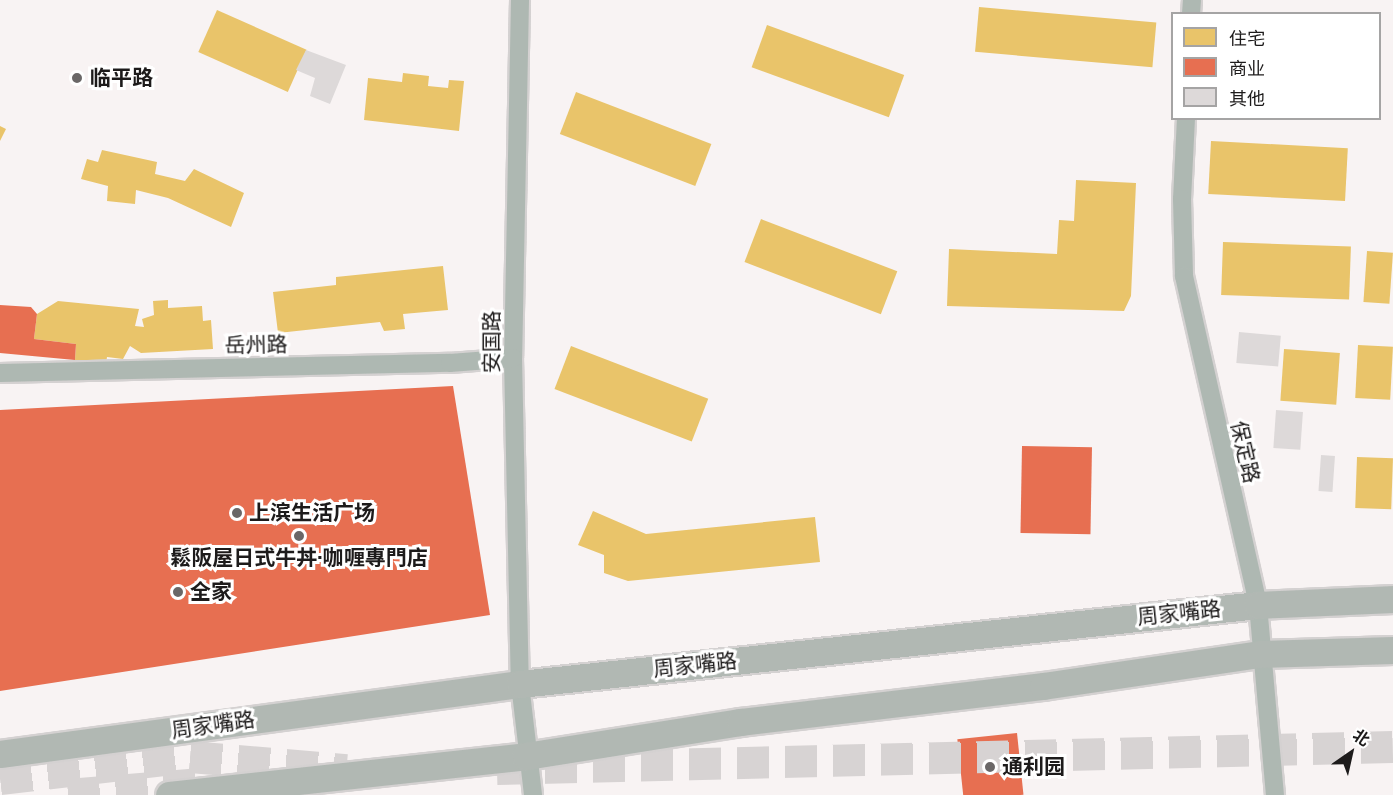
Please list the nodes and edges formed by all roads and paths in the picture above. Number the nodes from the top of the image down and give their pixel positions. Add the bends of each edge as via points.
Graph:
1 (520, 0) edge
2 (1186, 120) edge
3 (513, 358) junction
4 (0, 373) edge
5 (1393, 599) edge
6 (1258, 604) junction
7 (1393, 650) edge
8 (1260, 654) junction
9 (520, 684) junction
10 (0, 754) edge
11 (526, 756) junction
12 (169, 795) edge
13 (533, 795) edge
14 (1275, 795) edge

1 - 3 street, 安国路
2 - 6 street, 保定路 via 1184,276
3 - 4 street, 岳州路 via 450,363
3 - 9 street, 安国路
5 - 6 main road, 周家嘴路
6 - 8 street, 保定路
6 - 9 main road, 周家嘴路
7 - 8 main road
8 - 11 main road via 1043,686 740,722
8 - 14 street, 保定路
9 - 10 main road, 周家嘴路
9 - 11 street, 安国路
11 - 12 main road
11 - 13 street

